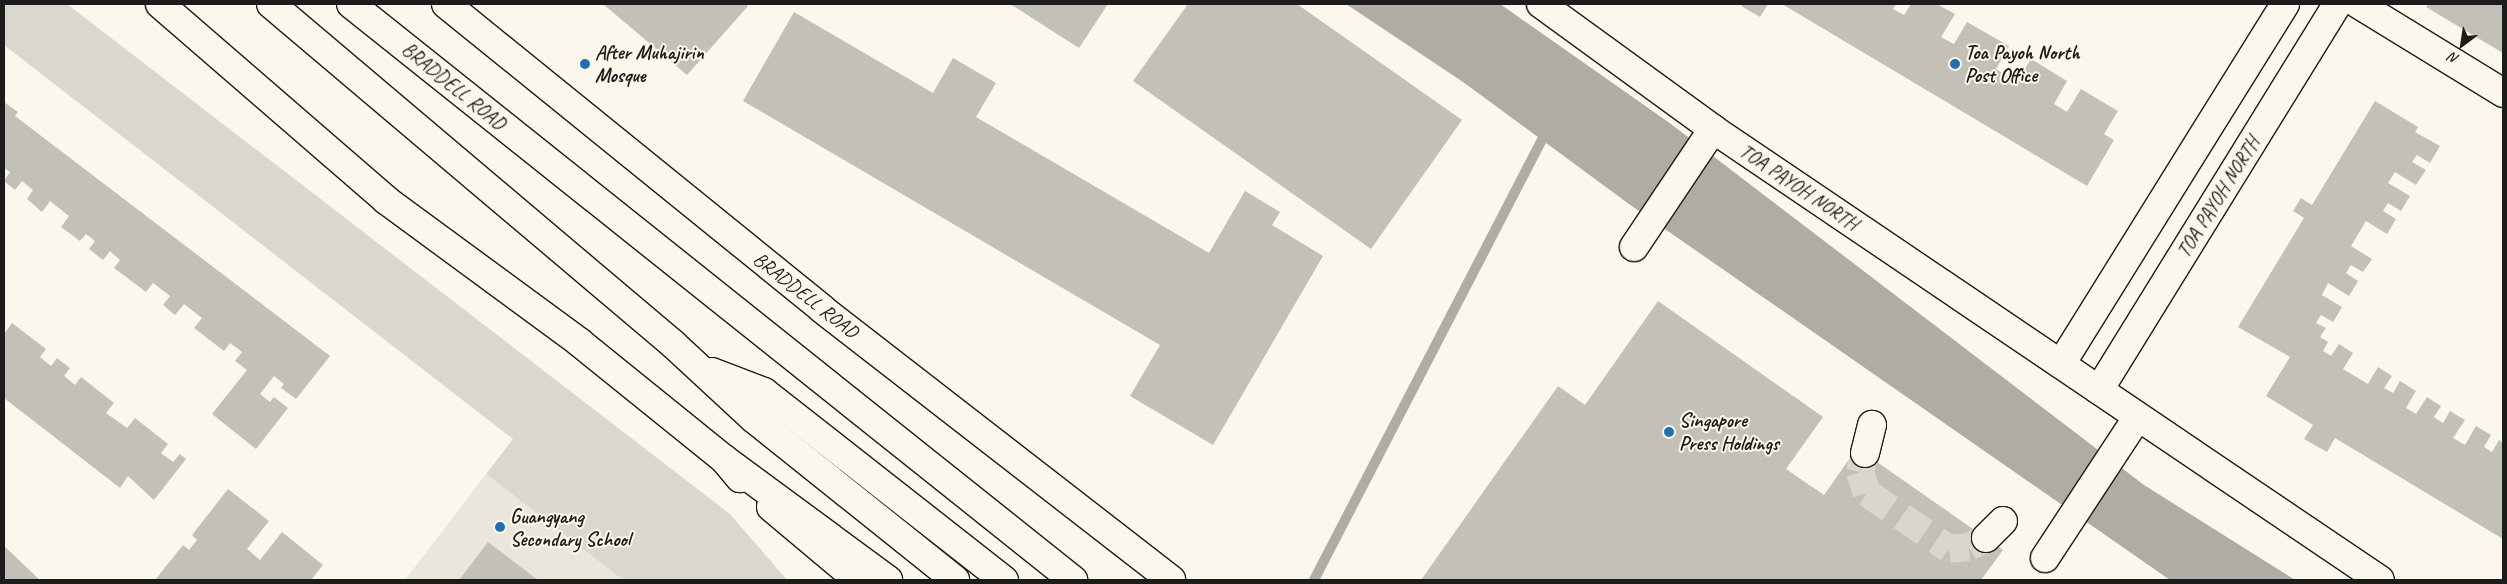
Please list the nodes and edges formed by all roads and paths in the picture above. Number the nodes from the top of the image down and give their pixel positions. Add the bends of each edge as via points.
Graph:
1 (160, 4) edge
2 (271, 4) edge
3 (351, 4) edge
4 (446, 4) edge
5 (1541, 4) edge
6 (2286, 4) edge
7 (2337, 4) edge
8 (2358, 4) edge
9 (2503, 93) edge
10 (1708, 137) junction
11 (1641, 236) dead end
12 (2060, 364) junction
13 (699, 367) junction
14 (2099, 390) junction
15 (1872, 425) dead end
16 (2132, 426) junction
17 (1865, 453) tunnel mouth
18 (724, 459) junction
19 (2045, 558) dead end
20 (858, 580) edge
21 (888, 580) edge
22 (955, 580) edge
23 (1004, 580) edge
24 (1073, 580) edge
25 (1171, 580) edge
26 (2380, 580) edge

1 - 18 main road via 386,200 566,332
2 - 13 main road
3 - 24 main road, BRADDELL ROAD
4 - 25 main road, BRADDELL ROAD via 822,309
5 - 10 main road, TOA PAYOH NORTH
6 - 12 main road
7 - 14 main road, TOA PAYOH NORTH
8 - 9 main road
10 - 11 main road
10 - 12 main road, TOA PAYOH NORTH
12 - 14 main road, TOA PAYOH NORTH
13 - 22 main road via 753,418
13 - 23 main road via 764,392
14 - 16 main road, TOA PAYOH NORTH
15 - 17 main road
16 - 19 main road
16 - 26 main road, TOA PAYOH NORTH
18 - 20 main road via 748,487
18 - 21 main road

